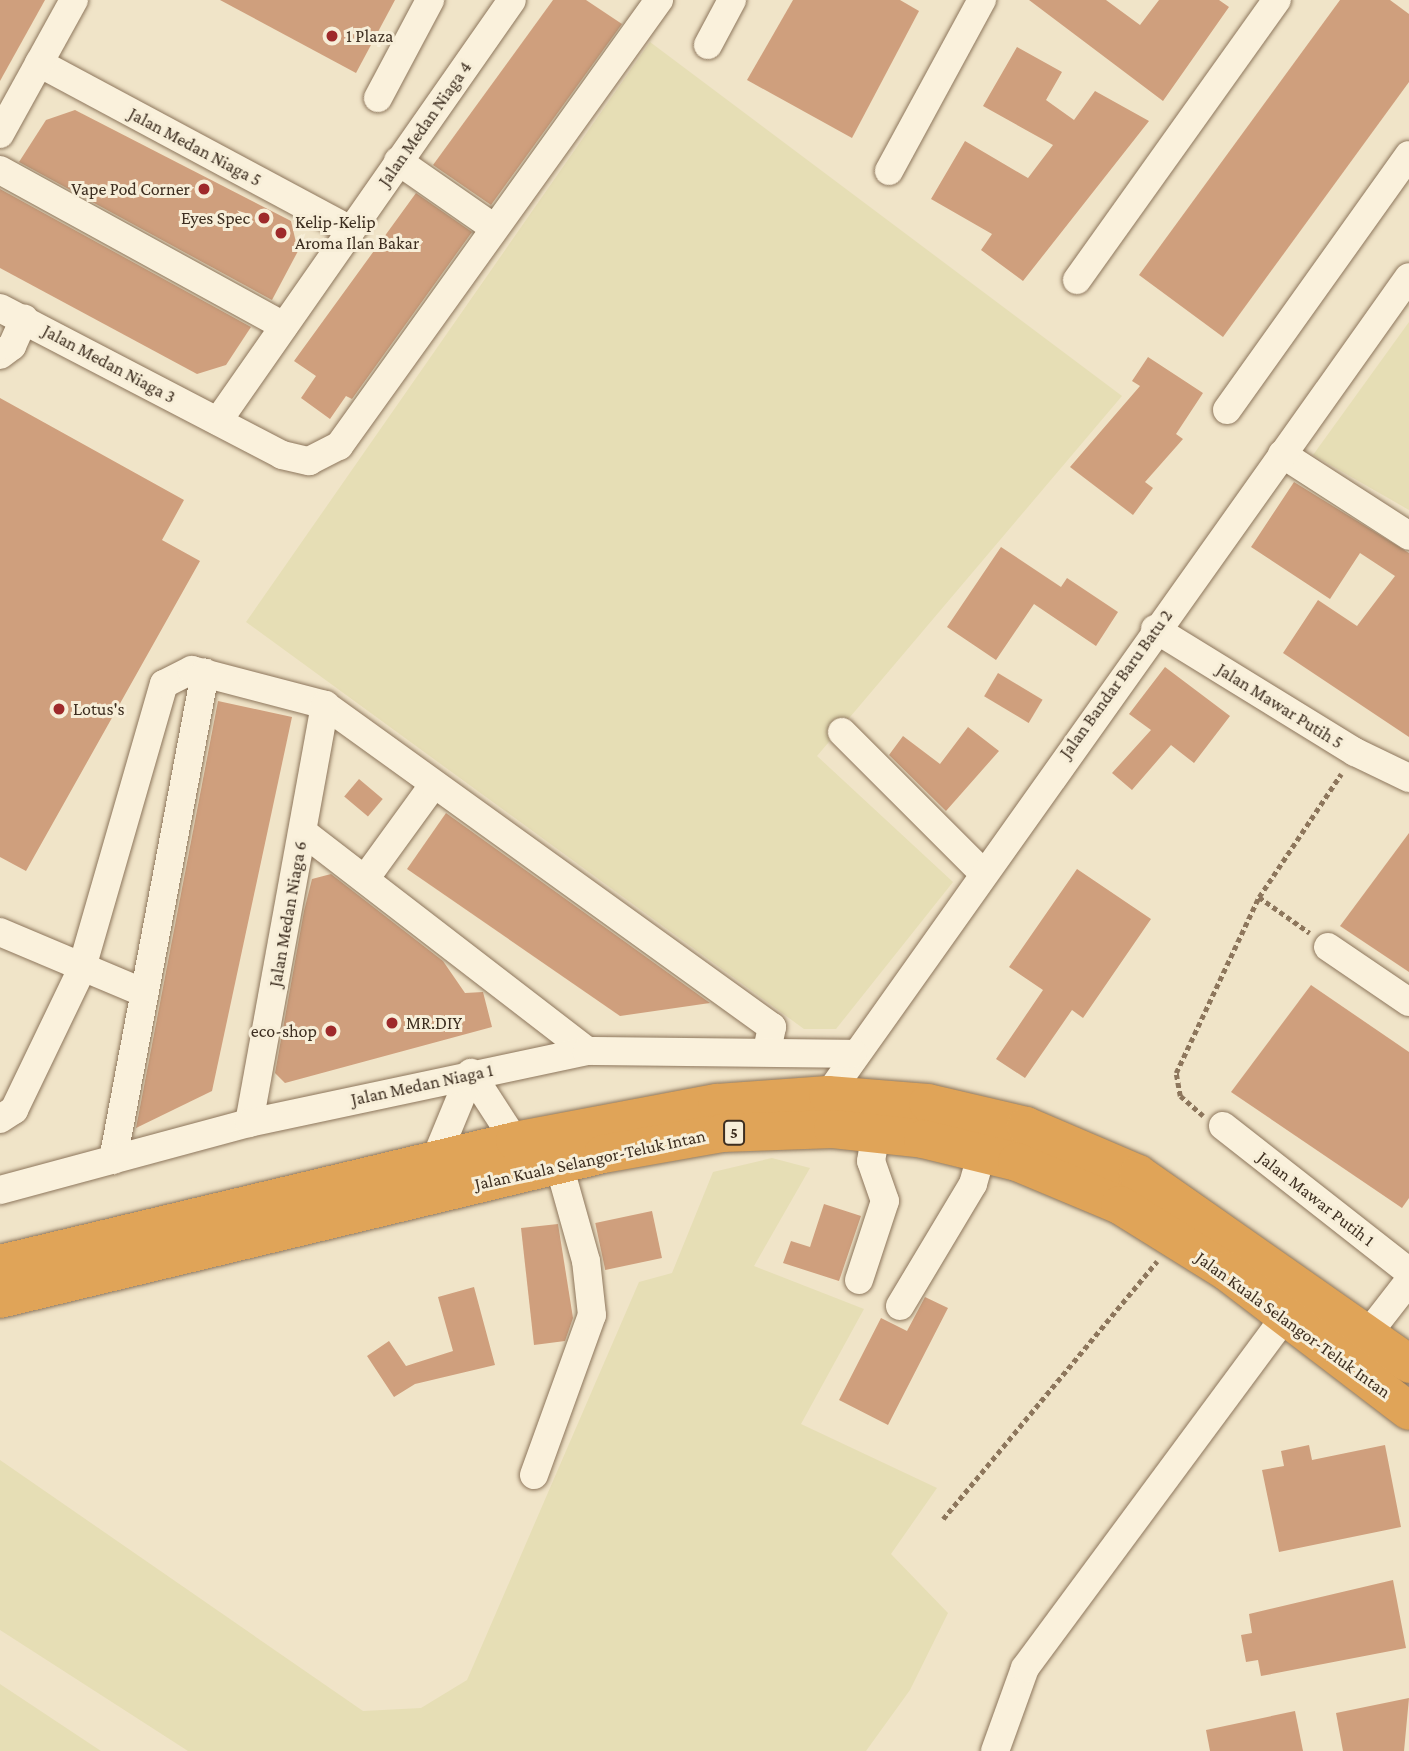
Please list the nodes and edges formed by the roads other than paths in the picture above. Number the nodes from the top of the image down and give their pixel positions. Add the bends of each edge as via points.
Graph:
1 (74, 0) edge
2 (430, 0) edge
3 (512, 0) edge
4 (732, 0) edge
5 (982, 0) edge
6 (1277, 0) edge
7 (651, 2) edge
8 (708, 45) dead end
9 (39, 63) junction
10 (379, 99) dead end
11 (0, 134) edge
12 (1409, 155) edge
13 (398, 161) junction
14 (0, 170) edge
15 (888, 171) dead end
16 (493, 227) junction
17 (351, 230) junction
18 (1409, 277) edge
19 (1077, 280) dead end
20 (12, 314) edge
21 (284, 326) junction
22 (0, 355) edge
23 (1227, 410) dead end
24 (218, 421) junction
25 (1282, 454) junction
26 (1409, 536) edge
27 (1155, 629) junction
28 (205, 673) junction
29 (325, 705) junction
30 (842, 733) dead end
31 (1409, 778) edge
32 (434, 784) junction
33 (303, 832) junction
34 (982, 872) junction
35 (365, 879) junction
36 (0, 932) edge
37 (1328, 947) road end
38 (82, 971) junction
39 (141, 998) junction
40 (1409, 1002) edge
41 (767, 1050) junction
42 (587, 1052) junction
43 (853, 1054) junction
44 (471, 1073) junction
45 (828, 1095) junction
46 (0, 1119) edge
47 (249, 1123) junction
48 (1223, 1126) road end
49 (876, 1133) junction
50 (514, 1142) junction
51 (982, 1153) junction
52 (113, 1160) junction
53 (435, 1160) junction
54 (559, 1165) junction
55 (0, 1190) edge
56 (0, 1264) edge
57 (1409, 1272) edge
58 (859, 1280) dead end
59 (1409, 1281) edge
60 (0, 1299) edge
61 (900, 1306) dead end
62 (1285, 1317) junction
63 (1357, 1348) junction
64 (1409, 1364) edge
65 (1409, 1411) edge
66 (534, 1475) dead end
67 (995, 1751) edge

1 - 9 street
2 - 10 street
3 - 13 street, Jalan Medan Niaga 4
4 - 8 street
5 - 15 street
6 - 19 street
7 - 16 street, Jalan Medan Niaga 3
9 - 11 street
9 - 17 street, Jalan Medan Niaga 5
12 - 23 street
13 - 16 street
13 - 17 street, Jalan Medan Niaga 4
14 - 21 street
16 - 24 street, Jalan Medan Niaga 3 via 339,446 309,461 282,455
17 - 21 street, Jalan Medan Niaga 4
18 - 25 street, Jalan Bandar Baru Batu 2
20 - 22 street via 12,346
20 - 24 street, Jalan Medan Niaga 3
21 - 24 street, Jalan Medan Niaga 4
25 - 26 street
25 - 27 street, Jalan Bandar Baru Batu 2
27 - 31 street, Jalan Mawar Putih 5 via 1355,752
27 - 34 street, Jalan Bandar Baru Batu 2
28 - 29 street
28 - 38 street via 192,670 164,684
28 - 39 street
29 - 32 street
29 - 33 street, Jalan Medan Niaga 6
30 - 34 street
32 - 35 street
32 - 41 street via 772,1027
33 - 35 street
33 - 47 street, Jalan Medan Niaga 6
34 - 43 street, Jalan Bandar Baru Batu 2
35 - 42 street
36 - 38 street
37 - 40 street
38 - 39 street
38 - 46 street via 14,1110
39 - 52 street
41 - 42 street, Jalan Medan Niaga 1
41 - 43 street, Jalan Medan Niaga 1
42 - 44 street, Jalan Medan Niaga 1
43 - 45 street, Jalan Bandar Baru Batu 2
44 - 47 street, Jalan Medan Niaga 1
44 - 50 street
44 - 53 street
45 - 50 highway, Jalan Kuala Selangor-Teluk Intan / 5 via 717,1102
45 - 63 highway, Jalan Kuala Selangor-Teluk Intan / 5 via 928,1103 1026,1126 1138,1174
47 - 52 street, Jalan Medan Niaga 1
48 - 57 street, Jalan Mawar Putih 1
49 - 51 highway, Jalan Kuala Selangor-Teluk Intan / 5
49 - 54 highway, Jalan Kuala Selangor-Teluk Intan / 5 via 722,1133
49 - 58 street via 871,1161 885,1201
50 - 53 highway, Jalan Kuala Selangor-Teluk Intan / 5
51 - 61 street via 973,1184
51 - 62 highway, Jalan Kuala Selangor-Teluk Intan / 5 via 1120,1205
52 - 55 street, Jalan Medan Niaga 1
53 - 56 highway, Jalan Kuala Selangor-Teluk Intan / 5
54 - 60 highway, Jalan Kuala Selangor-Teluk Intan / 5
54 - 66 street via 586,1261 592,1315
59 - 63 street
62 - 63 highway, Jalan Kuala Selangor-Teluk Intan / 5
62 - 67 street via 1025,1668
63 - 64 highway, Jalan Kuala Selangor-Teluk Intan / 5
63 - 65 highway, Jalan Kuala Selangor-Teluk Intan / 5

